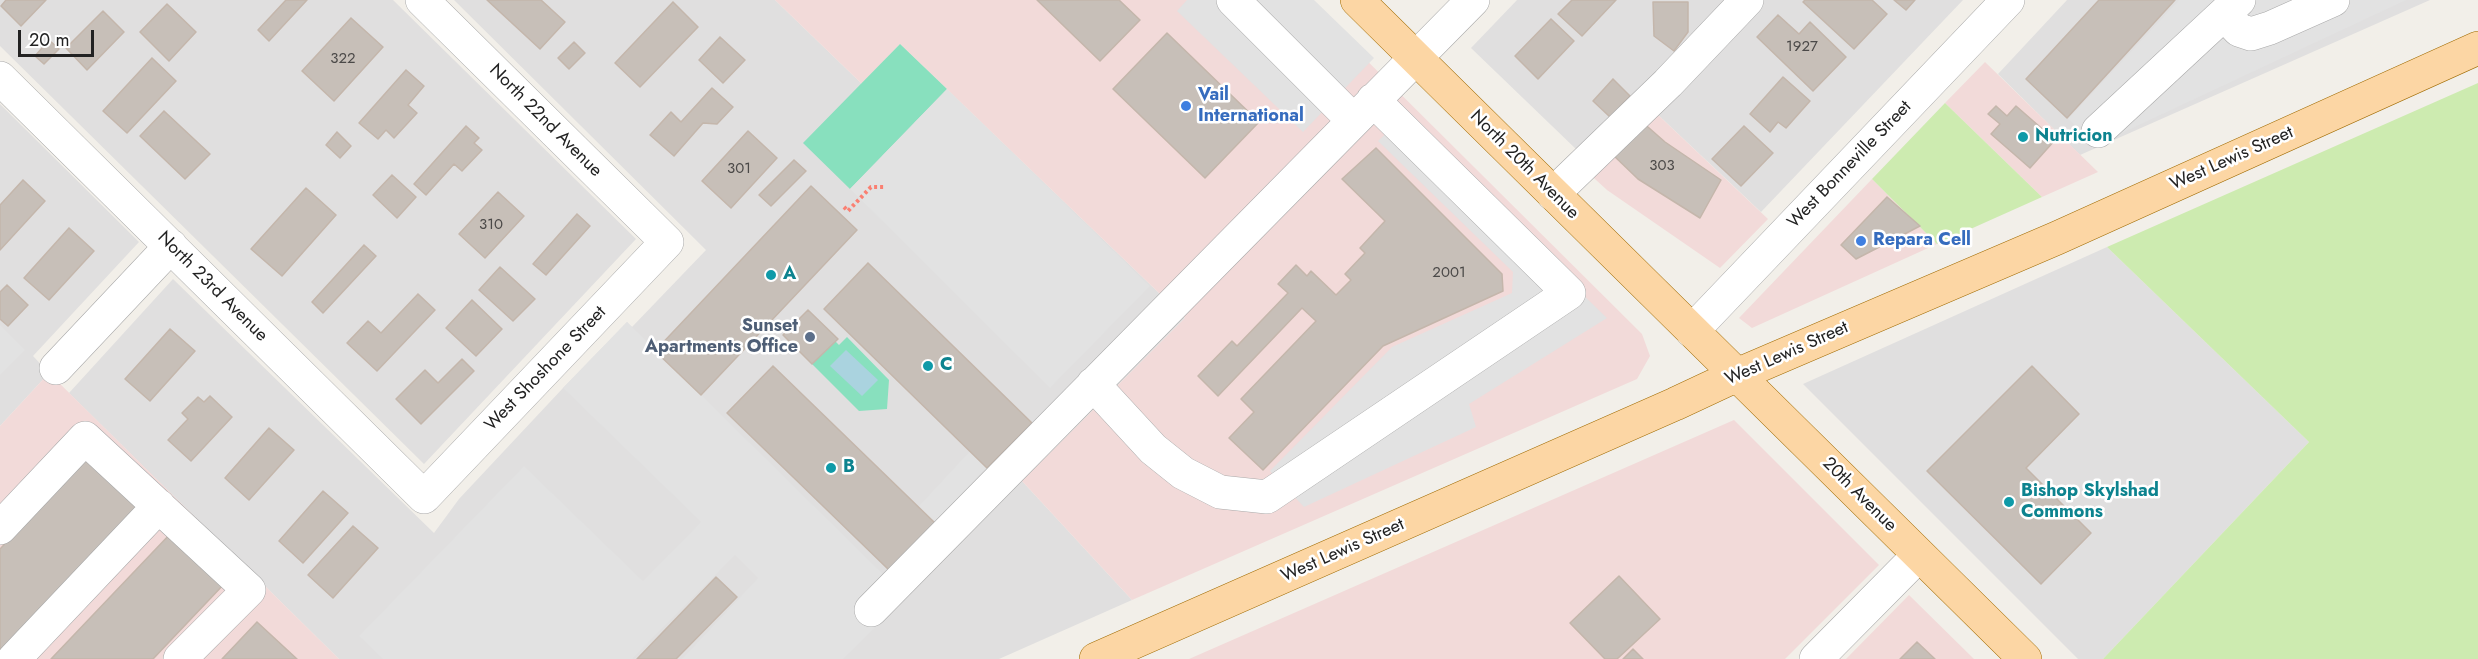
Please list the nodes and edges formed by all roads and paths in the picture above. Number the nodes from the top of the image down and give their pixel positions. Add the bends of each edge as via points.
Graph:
1 (423, 0) edge
2 (1233, 0) edge
3 (1357, 0) edge
4 (1473, 0) edge
5 (1747, 0) edge
6 (2008, 0) edge
7 (2333, 0) edge
8 (2231, 7) edge
9 (2478, 48) edge
10 (1417, 59) junction
11 (0, 78) edge
12 (1363, 110) junction
13 (2098, 131) dead end
14 (886, 187) dead end
15 (1553, 194) junction
16 (844, 207) dead end
17 (667, 242) joint
18 (171, 246) junction
19 (1692, 331) junction
20 (56, 368) dead end
21 (1737, 375) junction
22 (1093, 384) junction
23 (424, 497) joint
24 (159, 507) junction
25 (0, 528) edge
26 (1919, 555) junction
27 (871, 610) dead end
28 (14, 659) edge
29 (180, 659) edge
30 (1096, 659) edge
31 (1816, 659) edge
32 (2025, 659) edge

1 - 17 street, North 22nd Avenue
2 - 12 street
3 - 10 main road, North 20th Avenue
4 - 10 street
5 - 15 street
6 - 19 street, West Bonneville Street
7 - 8 street via 2251,34 2239,30
8 - 13 street
9 - 21 main road, West Lewis Street via 2057,238
10 - 12 street
10 - 15 main road, North 20th Avenue
11 - 18 street, North 23rd Avenue
12 - 22 street
12 - 22 street via 1569,293 1267,497 1220,492 1183,473 1153,449
14 - 16 path via 871,187 848,211
15 - 19 main road, North 20th Avenue
17 - 23 street, West Shoshone Street
18 - 20 street
18 - 23 street, North 23rd Avenue
19 - 21 main road, 20th Avenue
21 - 26 main road, 20th Avenue
21 - 30 main road, West Lewis Street
22 - 27 street
24 - 25 street via 85,438
24 - 28 street
24 - 29 street via 249,590
26 - 31 street
26 - 32 main road, 20th Avenue

